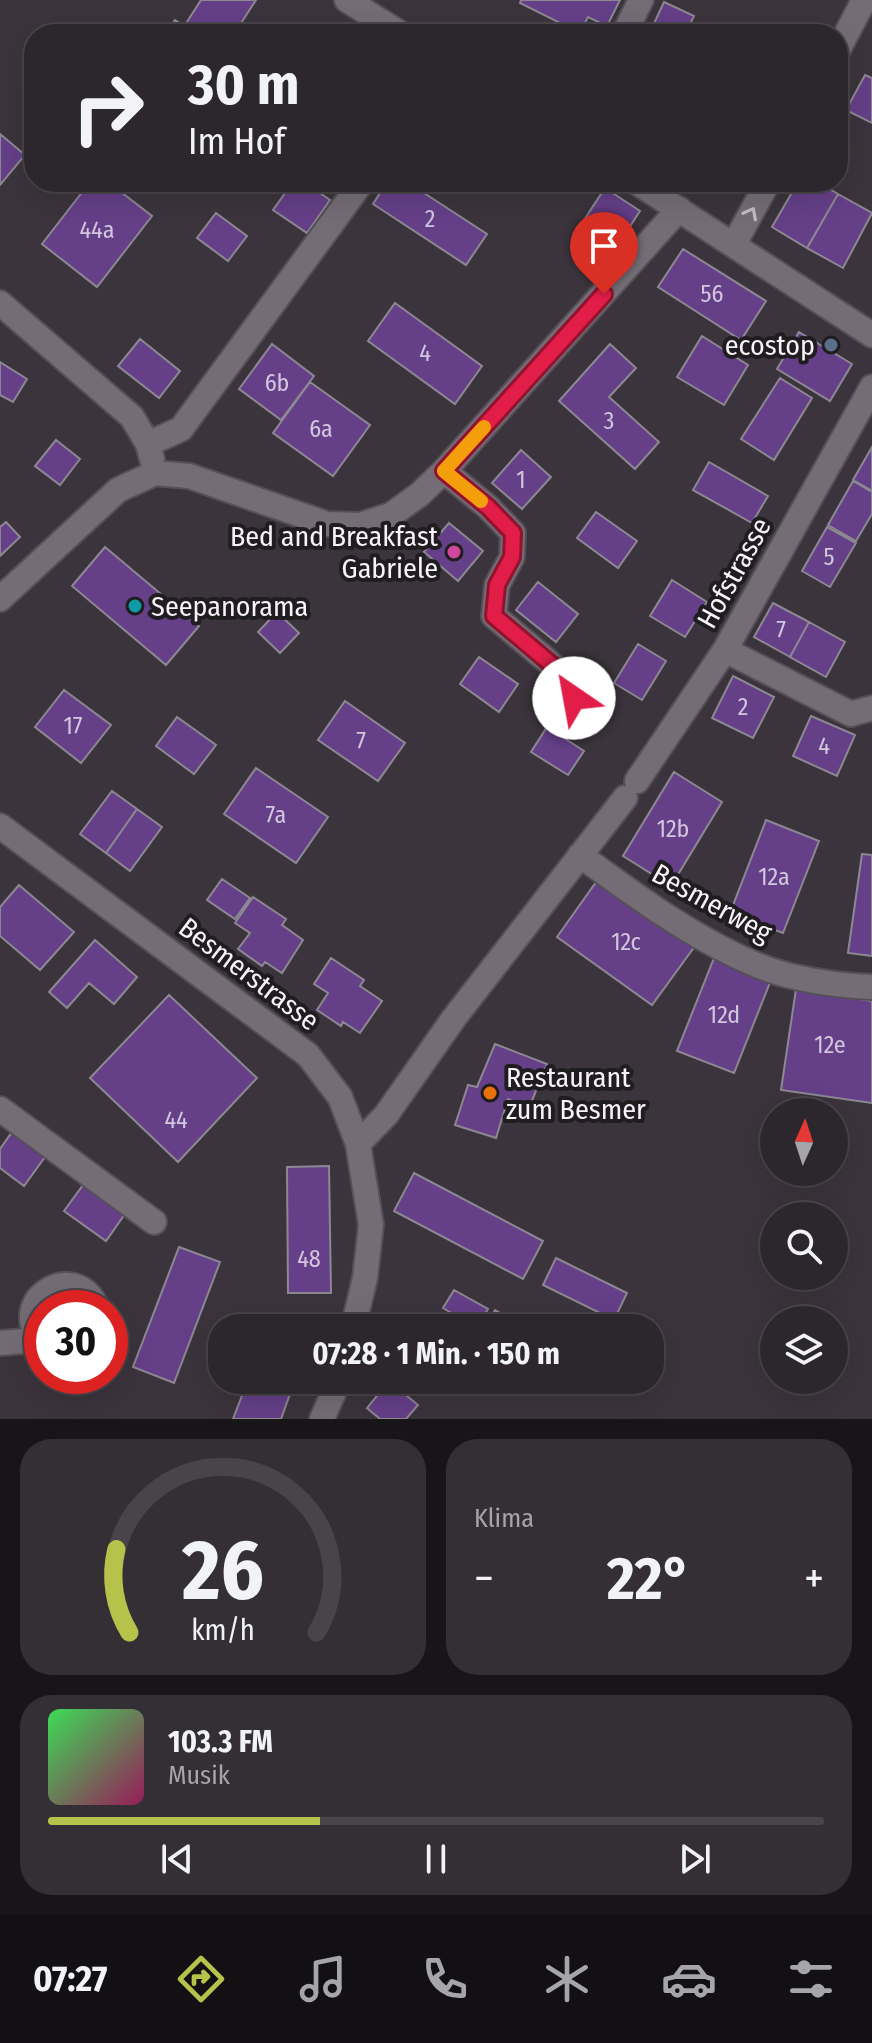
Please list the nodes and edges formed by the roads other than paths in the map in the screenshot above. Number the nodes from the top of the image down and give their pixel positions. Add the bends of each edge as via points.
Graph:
1 (347, 0) edge
2 (641, 0) edge
3 (864, 0) edge
4 (385, 24) edge
5 (629, 24) edge
6 (848, 31) edge
7 (355, 192) edge
8 (652, 192) edge
9 (763, 192) edge
10 (679, 209) junction
11 (734, 244) junction
12 (0, 303) edge
13 (872, 335) edge
14 (872, 387) edge
15 (148, 444) junction
16 (444, 471) junction
17 (155, 473) junction
18 (0, 599) edge
19 (725, 650) junction
20 (872, 708) edge
21 (578, 716) dead end
22 (0, 826) edge
23 (580, 855) junction
24 (872, 987) edge
25 (0, 1109) edge
26 (358, 1144) junction
27 (154, 1222) dead end
28 (47, 1290) edge
29 (84, 1290) edge
30 (356, 1314) edge
31 (24, 1341) edge
32 (0, 1343) edge
33 (336, 1394) edge
34 (331, 1415) edge

1 - 4 street
2 - 5 street
3 - 6 street
7 - 15 street via 181,429
8 - 10 street
11 -> 9 street
10 - 11 street
10 - 16 street
11 - 13 street
12 - 15 street via 132,417
14 - 19 street, Hofstrasse
15 - 17 street
16 - 17 street via 391,515 360,525 327,524 189,476
16 - 21 street via 513,533 512,557 497,585 494,616 570,680
17 - 18 street via 118,490
19 - 20 street via 851,714
19 - 23 street, Hofstrasse
22 - 26 street, Besmerstrasse via 308,1055 340,1097
23 - 24 street, Besmerweg via 634,895 753,964 796,977
23 - 26 street, Hofstrasse via 386,1115
25 - 27 street
26 - 30 street, Besmerstrasse via 371,1225
28 - 29 street via 57,1285
31 - 32 street
33 - 34 street

